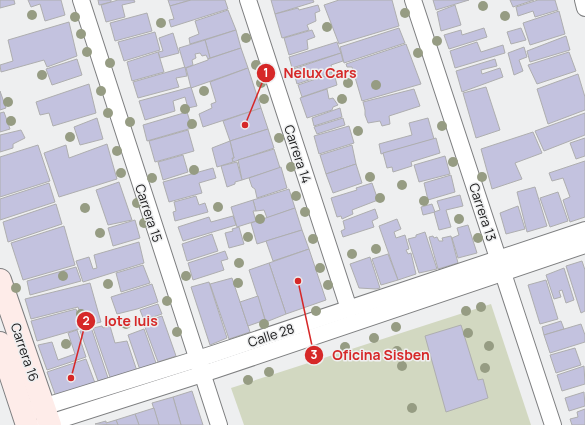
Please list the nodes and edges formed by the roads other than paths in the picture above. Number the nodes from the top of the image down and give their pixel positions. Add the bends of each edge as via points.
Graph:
1 (81, 0) edge
2 (248, 0) edge
3 (413, 0) edge
4 (582, 0) edge
5 (585, 8) edge
6 (585, 230) edge
7 (585, 245) edge
8 (501, 266) junction
9 (0, 280) edge
10 (349, 309) junction
11 (0, 342) edge
12 (197, 359) junction
13 (202, 375) junction
14 (35, 421) edge
15 (219, 425) edge
16 (553, 425) edge

1 - 12 street, Carrera 15
2 - 10 street, Carrera 14
3 - 8 street, Carrera 13
4 - 5 street
6 - 8 street, Calle 28
7 - 8 street, Calle 28
8 - 10 street, Calle 28
8 - 13 street, Calle 28
8 - 16 street, Carrera 13
9 - 14 street, Carrera 16
10 - 12 street, Calle 28
11 - 14 street, Carrera 16
12 - 13 street, Carrera 15
12 - 14 street, Calle 28
13 - 14 street, Calle 28
13 - 15 street, Carrera 15

